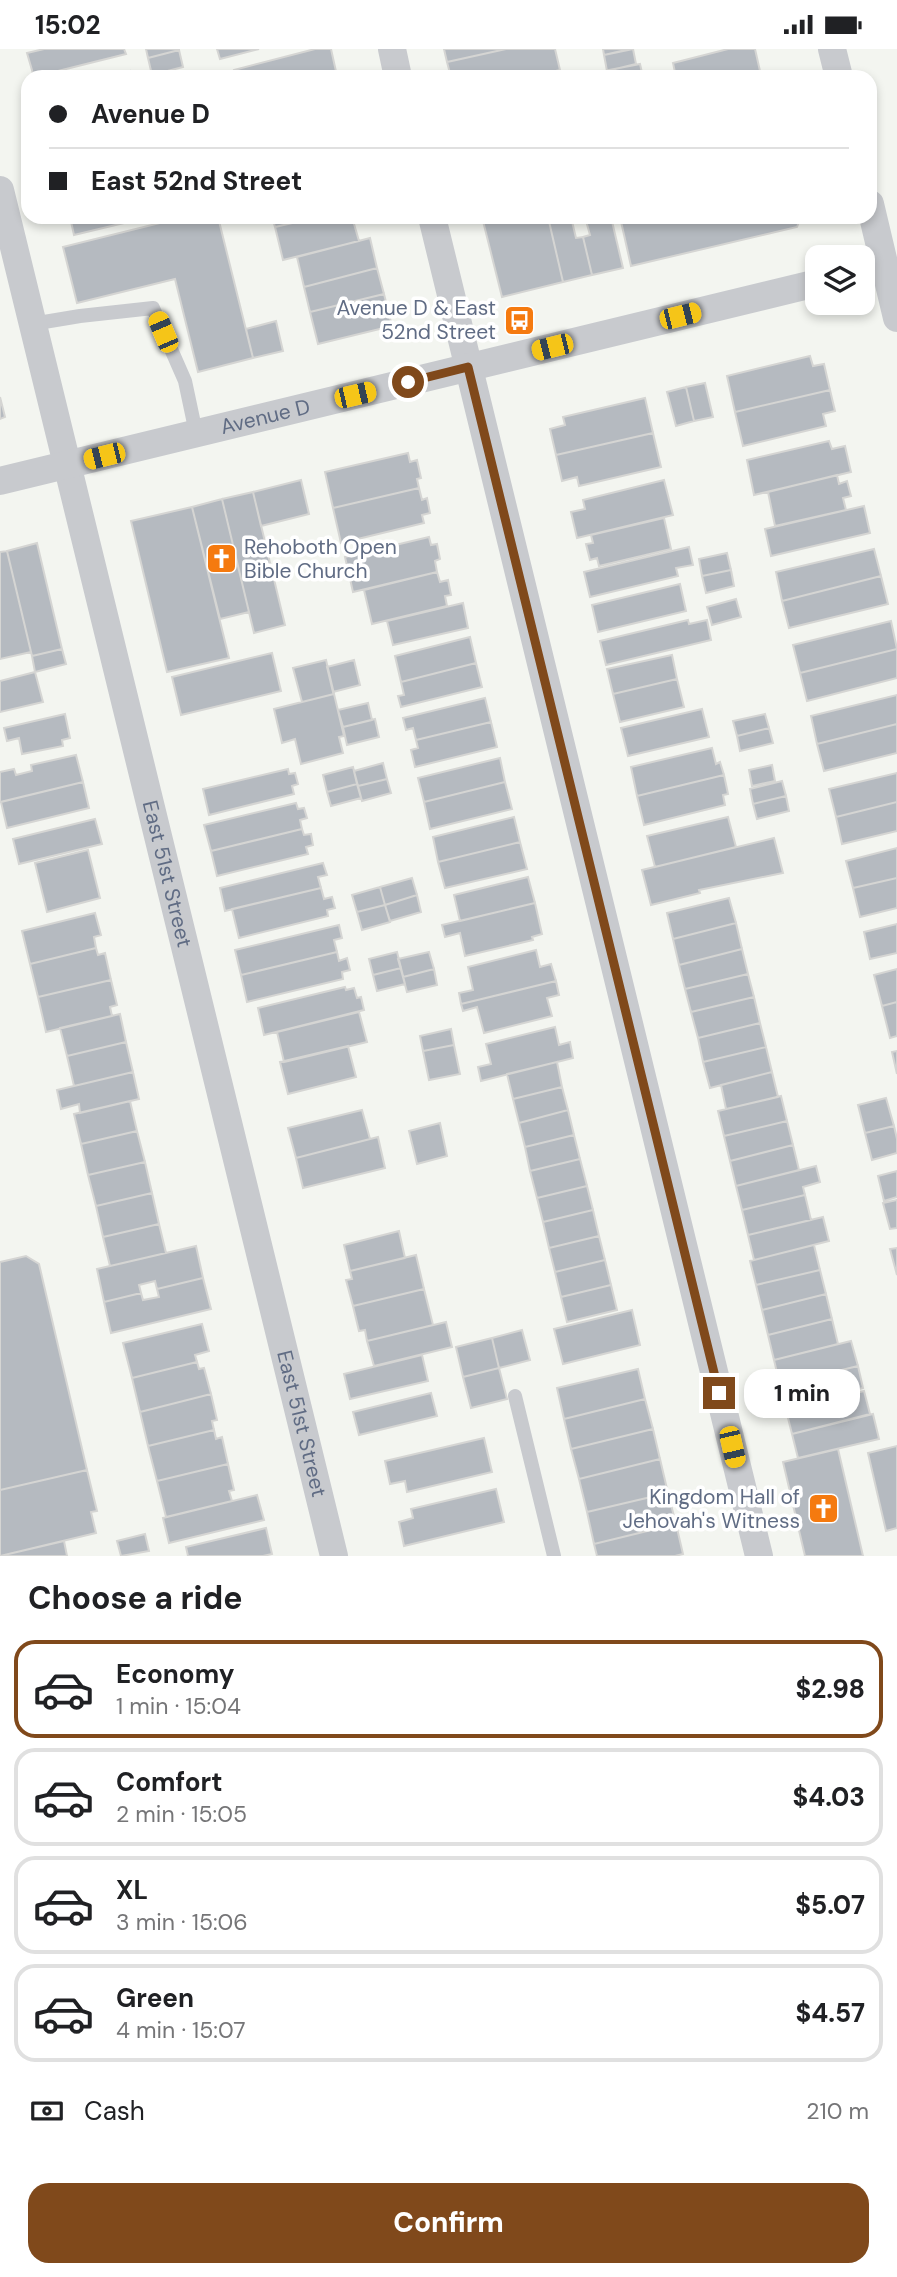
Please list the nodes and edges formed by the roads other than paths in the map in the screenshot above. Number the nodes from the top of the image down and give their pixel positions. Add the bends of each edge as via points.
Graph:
1 (392, 49) edge
2 (832, 49) edge
3 (396, 70) edge
4 (837, 70) edge
5 (0, 190) edge
6 (434, 224) edge
7 (873, 224) edge
8 (881, 267) edge
9 (805, 286) edge
10 (897, 317) edge
11 (32, 324) junction
12 (468, 367) junction
13 (196, 433) junction
14 (67, 465) junction
15 (0, 481) edge
16 (515, 1396) dead end
17 (334, 1556) edge
18 (554, 1556) edge
19 (759, 1556) edge

1 - 3 street
2 - 4 street
5 - 11 street, East 51st Street
6 - 12 street
7 - 8 street
8 - 10 street
9 - 12 street, Avenue D
11 - 13 lane via 153,308 184,381
11 - 14 street, East 51st Street
12 - 13 street, Avenue D
12 - 19 street
13 - 14 street, Avenue D
14 - 15 street, Avenue D
14 - 17 street, East 51st Street
16 - 18 lane

